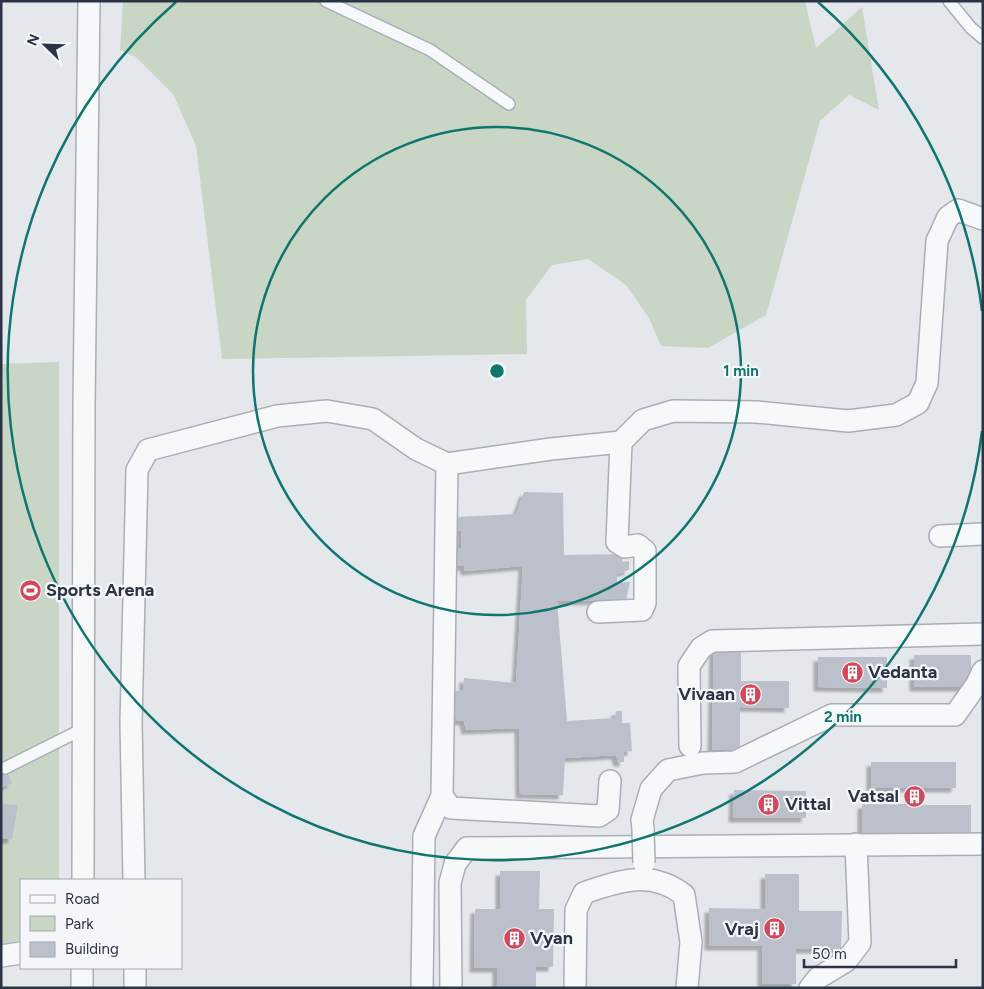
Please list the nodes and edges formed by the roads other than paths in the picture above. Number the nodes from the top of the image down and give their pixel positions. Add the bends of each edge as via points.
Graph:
1 (89, 1) edge
2 (326, 1) edge
3 (949, 1) edge
4 (983, 38) edge
5 (509, 104) dead end
6 (983, 219) edge
7 (621, 442) junction
8 (447, 464) junction
9 (983, 534) edge
10 (940, 536) dead end
11 (598, 612) dead end
12 (983, 634) edge
13 (983, 671) edge
14 (83, 729) junction
15 (690, 746) dead end
16 (5, 768) dead end
17 (610, 781) dead end
18 (442, 796) junction
19 (856, 844) junction
20 (983, 844) edge
21 (644, 870) junction
22 (83, 879) edge
23 (134, 879) edge
24 (20, 952) edge
25 (1, 956) edge
26 (82, 969) edge
27 (135, 969) edge
28 (82, 988) edge
29 (136, 988) edge
30 (422, 988) edge
31 (451, 988) edge
32 (575, 988) edge
33 (687, 988) edge
34 (810, 988) edge

1 - 14 street
2 - 5 lane via 430,50
3 - 4 lane
6 - 7 street via 958,210 948,218 937,241 927,383 918,404 896,415 848,421 756,412 673,411 643,420
7 - 8 street
7 - 11 street via 617,542 626,547 638,545 645,551 645,603 642,610
8 - 18 street
8 - 23 street via 416,449 373,418 328,411 277,416 148,450 138,470 132,722
9 - 10 street
12 - 15 street via 712,641 701,648 690,666
13 - 21 street, bridge via 955,715 832,714 735,762 703,763 668,770 651,789 642,820
14 - 16 lane
14 - 22 street
17 - 18 street via 608,810 599,816 451,808
18 - 30 street via 424,836
19 - 20 street
19 - 31 street via 467,848 455,864 450,883
19 - 34 street via 860,943 846,960 818,978
21 - 32 street via 584,893 576,910
21 - 33 street via 684,894 691,942
24 - 25 street
26 - 28 street
27 - 29 street

